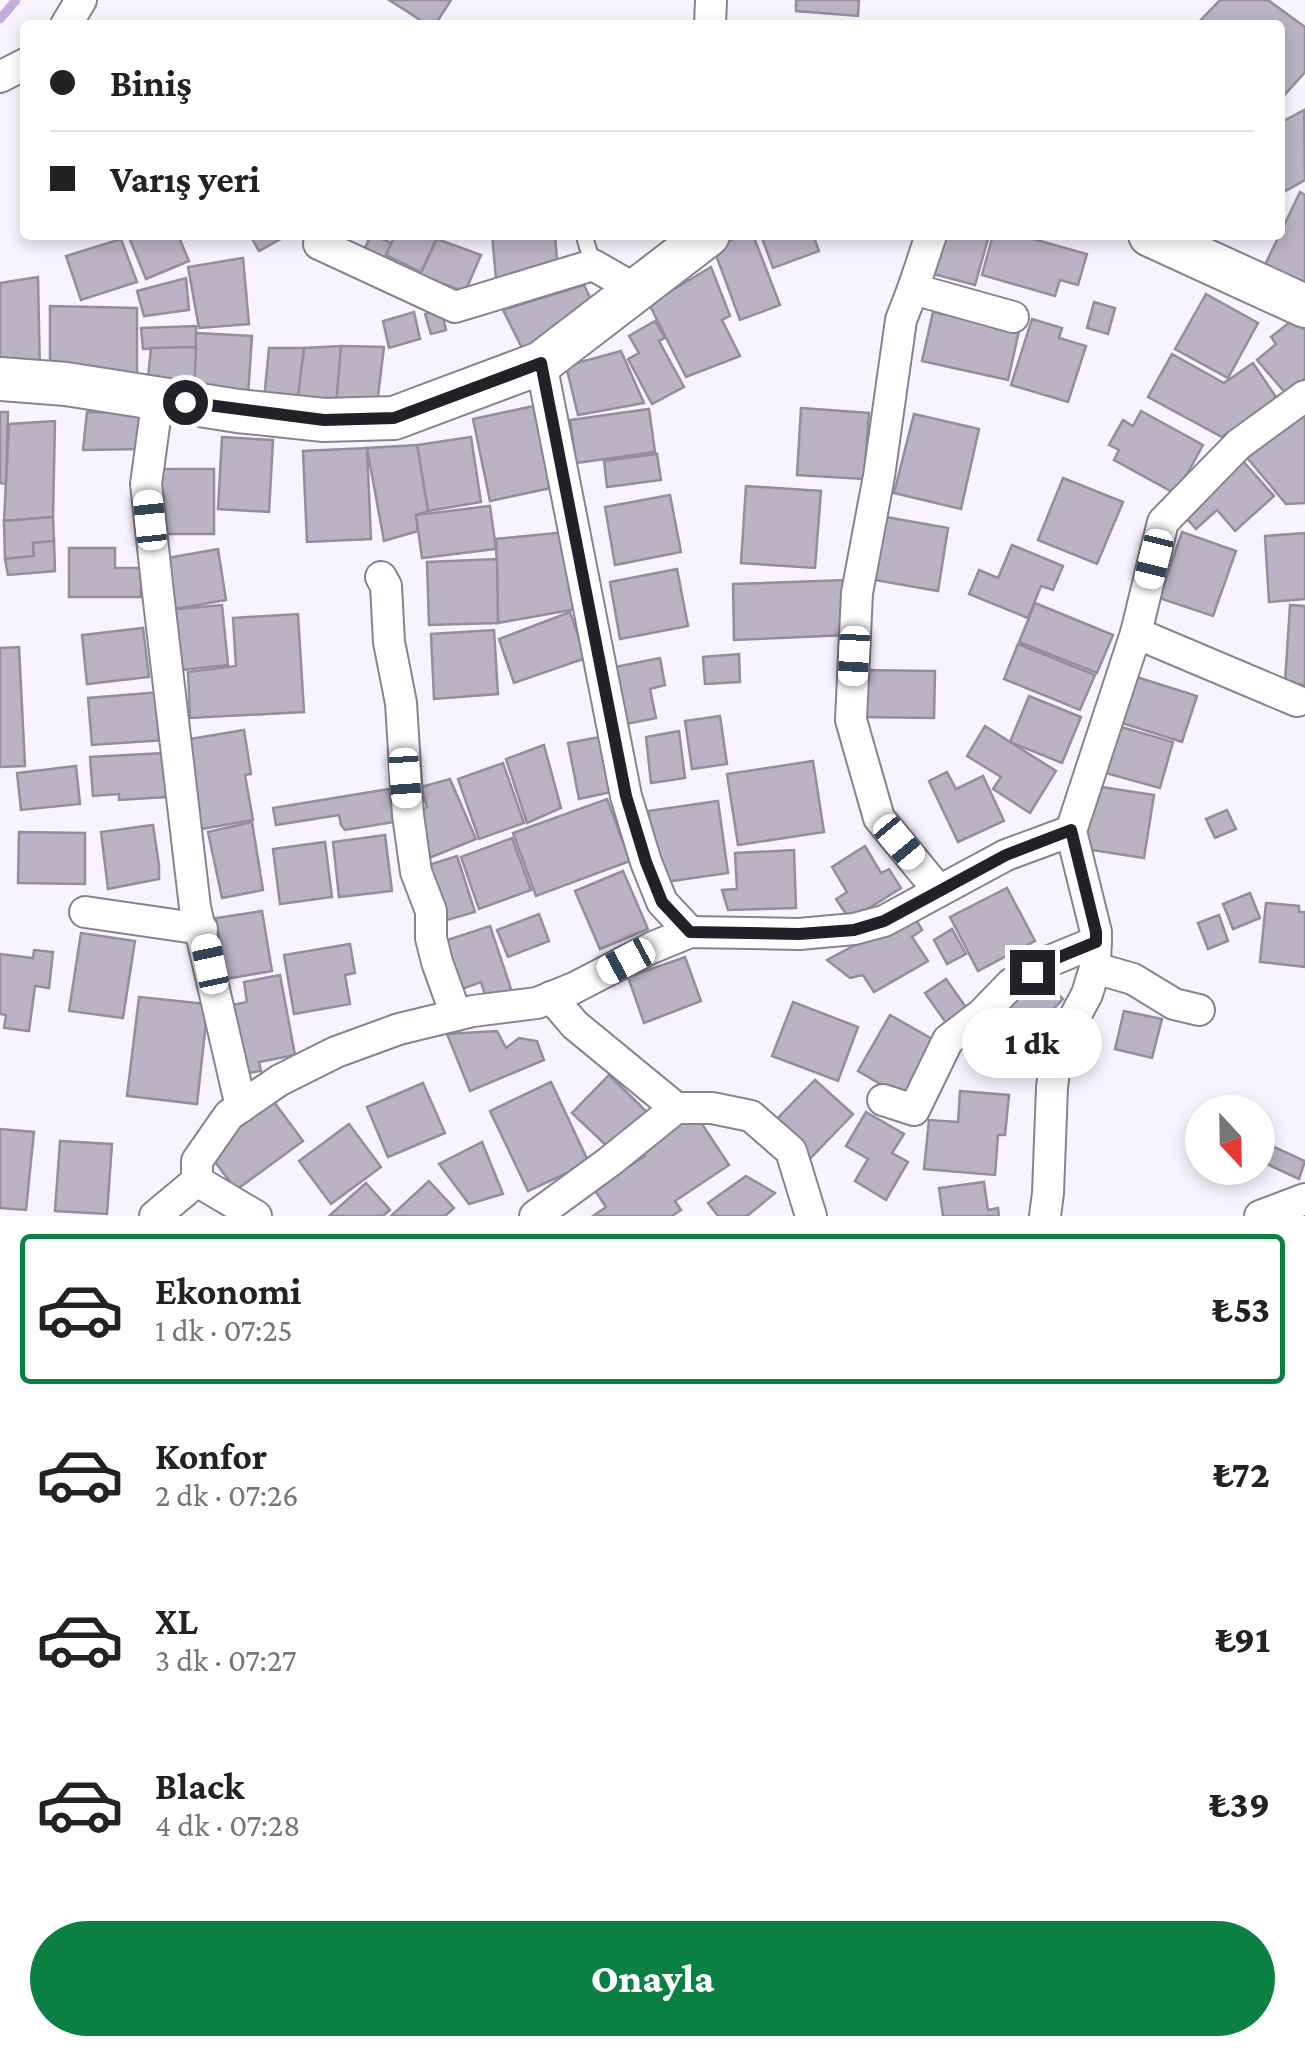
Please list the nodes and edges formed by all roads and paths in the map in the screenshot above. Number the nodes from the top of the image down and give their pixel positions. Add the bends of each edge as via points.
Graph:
1 (585, 240) edge
2 (701, 240) edge
3 (929, 240) edge
4 (1161, 240) edge
5 (319, 244) dead end
6 (592, 265) junction
7 (635, 289) junction
8 (913, 289) junction
9 (1305, 306) edge
10 (1012, 316) dead end
11 (541, 363) junction
12 (0, 379) edge
13 (1305, 396) edge
14 (158, 397) junction
15 (381, 577) dead end
16 (1136, 633) junction
17 (1296, 701) dead end
18 (1071, 830) junction
19 (939, 891) junction
20 (85, 912) dead end
21 (202, 929) junction
22 (690, 932) junction
23 (1096, 955) junction
24 (552, 997) junction
25 (1198, 1010) dead end
26 (456, 1015) junction
27 (884, 1100) dead end
28 (241, 1107) junction
29 (676, 1108) junction
30 (197, 1182) junction
31 (1305, 1199) edge
32 (155, 1216) edge
33 (256, 1216) edge
34 (535, 1216) edge
35 (811, 1216) edge
36 (1045, 1216) edge
37 (1260, 1216) edge

1 - 6 lane
2 - 7 street
3 - 8 street
4 - 9 street
5 - 6 street via 455,307
6 - 7 street
7 - 11 street
8 - 10 street
8 - 19 street via 900,320 857,592 851,720 879,818
11 - 14 street via 394,418 324,420
11 - 22 street via 626,796 662,902
12 - 14 street
13 - 16 street via 1239,444 1163,522
14 - 21 street via 146,484
15 - 26 street via 401,702 416,872
16 - 17 street
16 - 18 street
18 - 19 street
18 - 23 street
19 - 22 street via 854,930
20 - 21 street
21 - 28 street
22 - 24 street
23 - 25 street via 1174,1004
23 - 27 street via 1052,960 1011,984 948,1040 914,1110
23 - 36 street via 1087,994 1056,1052
24 - 26 street
24 - 29 street via 575,1026
26 - 28 street via 336,1052
28 - 30 street via 197,1161
29 - 34 street
29 - 35 street via 751,1116 791,1151
30 - 32 street
30 - 33 street
31 - 37 street

